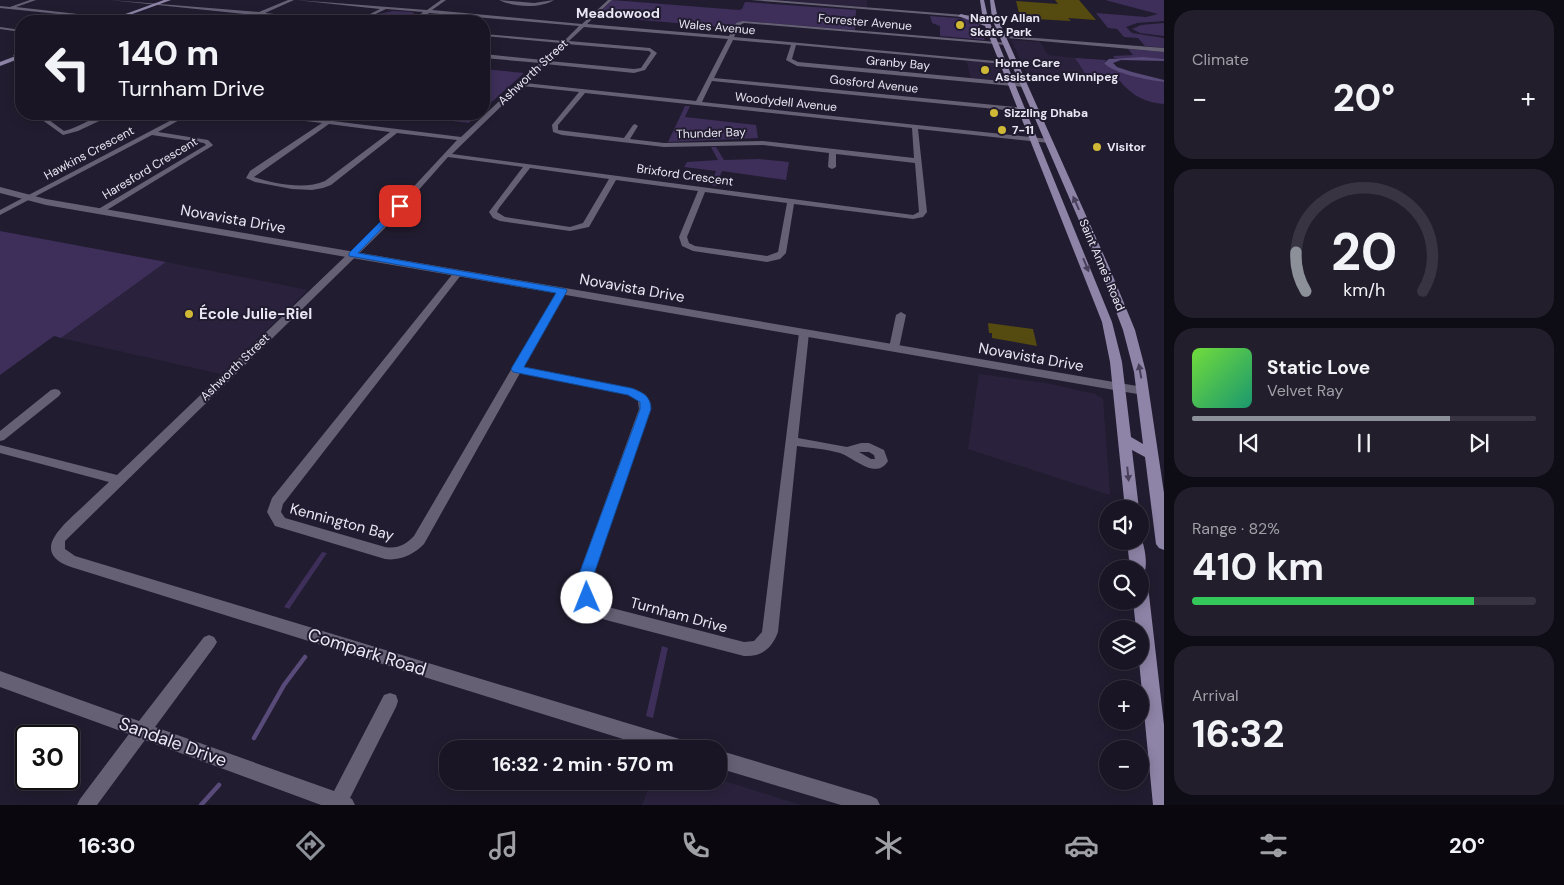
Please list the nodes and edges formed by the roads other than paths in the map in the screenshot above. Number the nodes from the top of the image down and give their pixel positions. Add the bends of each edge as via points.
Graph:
1 (34, 0) edge
2 (112, 0) edge
3 (169, 0) edge
4 (178, 0) edge
5 (292, 0) edge
6 (298, 0) edge
7 (444, 0) edge
8 (501, 0) edge
9 (552, 0) edge
10 (610, 0) edge
11 (753, 0) edge
12 (982, 0) edge
13 (992, 0) edge
14 (157, 4) junction
15 (164, 5) junction
16 (7, 8) junction
17 (384, 8) junction
18 (0, 9) edge
19 (983, 9) junction
20 (427, 11) junction
21 (259, 14) junction
22 (72, 15) edge
23 (131, 15) edge
24 (134, 15) edge
25 (270, 15) edge
26 (370, 15) edge
27 (422, 15) edge
28 (472, 15) edge
29 (962, 15) junction
30 (490, 17) edge
31 (989, 19) junction
32 (583, 25) junction
33 (0, 28) edge
34 (15, 30) edge
35 (490, 35) edge
36 (732, 38) junction
37 (999, 40) junction
38 (564, 42) junction
39 (794, 43) junction
40 (1164, 50) edge
41 (15, 57) edge
42 (490, 57) edge
43 (0, 62) edge
44 (544, 62) junction
45 (1003, 62) junction
46 (1014, 62) junction
47 (711, 79) junction
48 (1012, 83) junction
49 (520, 84) junction
50 (1024, 84) junction
51 (584, 91) junction
52 (698, 104) junction
53 (1023, 110) junction
54 (1036, 111) junction
55 (490, 112) edge
56 (45, 120) edge
57 (98, 120) edge
58 (176, 120) edge
59 (312, 120) edge
60 (482, 120) edge
61 (328, 122) junction
62 (635, 126) dead end
63 (914, 127) junction
64 (395, 130) junction
65 (151, 133) junction
66 (462, 139) junction
67 (1036, 140) junction
68 (625, 141) junction
69 (1049, 142) junction
70 (833, 151) junction
71 (447, 155) junction
72 (918, 161) junction
73 (528, 166) junction
74 (832, 167) dead end
75 (614, 177) junction
76 (702, 189) junction
77 (0, 190) edge
78 (27, 198) junction
79 (791, 201) junction
80 (99, 211) junction
81 (0, 213) edge
82 (352, 255) junction
83 (458, 273) junction
84 (562, 291) junction
85 (901, 315) dead end
86 (804, 333) junction
87 (894, 348) junction
88 (517, 369) junction
89 (1119, 387) junction
90 (1143, 392) junction
91 (55, 393) dead end
92 (0, 437) edge
93 (1124, 439) junction
94 (792, 441) junction
95 (0, 449) edge
96 (848, 451) dead end
97 (1151, 454) junction
98 (119, 480) junction
99 (1131, 500) edge
100 (1164, 544) edge
101 (57, 547) joint
102 (1143, 610) edge
103 (209, 642) dead end
104 (0, 679) edge
105 (390, 701) dead end
106 (142, 731) junction
107 (654, 740) edge
108 (727, 762) edge
109 (342, 803) edge
110 (86, 805) edge
111 (871, 805) edge
112 (1163, 805) edge

1 - 16 street
2 - 14 street
3 - 14 main road
4 - 15 main road
5 - 21 street
6 - 17 street, Wales Avenue
7 - 20 street
8 - 9 street via 538,4
10 - 32 street, Ashworth Street
11 - 29 street
12 - 19 main road, Saint Anne's Road
13 - 31 main road, Saint Anne's Road
14 - 15 street
14 - 23 main road
15 - 21 street
15 - 24 main road
16 - 18 street
16 - 22 street
17 - 20 street, Wales Avenue
17 - 26 street
19 - 29 main road via 977,14
19 - 31 main road, Saint Anne's Road
20 - 27 street
20 - 28 street, Wales Avenue
21 - 25 street
29 - 31 street
29 - 31 main road
30 - 32 street, Wales Avenue
31 - 37 main road, Saint Anne's Road
32 - 36 street, Wales Avenue
32 - 38 street, Ashworth Street
33 - 34 street
35 - 38 street
36 - 37 street, Forrester Avenue via 738,24 746,22
36 - 39 street, Wales Avenue
36 - 47 street
37 - 40 street
37 - 45 main road, Saint Anne's Road
37 - 46 main road, Saint Anne's Road
38 - 44 street, Ashworth Street
38 - 44 street via 650,50 654,54 643,69 634,71
39 - 45 street, Wales Avenue
39 - 48 street, Granby Bay via 789,60 797,64
41 - 43 main road
42 - 44 street
44 - 49 street, Ashworth Street
45 - 46 street, Wales Avenue
45 - 48 main road, Saint Anne's Road
46 - 50 main road, Saint Anne's Road
47 - 52 street
47 - 53 street, Gosford Avenue
48 - 50 main road
48 - 53 main road, Saint Anne's Road
49 - 51 street, Woodydell Avenue
49 - 55 street, Ashworth Street
50 - 54 main road, Saint Anne's Road
51 - 52 street, Woodydell Avenue
51 - 68 street, Thunder Bay via 554,130
52 - 63 street, Woodydell Avenue
53 - 54 street, Gosford Avenue
53 - 67 main road, Saint Anne's Road
54 - 69 main road, Saint Anne's Road
56 - 57 street via 63,133
58 - 65 street, Hawkins Crescent
59 - 61 street
60 - 66 street, Ashworth Street
61 - 64 street
61 - 64 street via 253,173 251,179 320,187
62 - 68 street
63 - 67 street, Woodydell Avenue
63 - 72 street
64 - 66 street
65 - 78 street, Hawkins Crescent
65 - 80 street, Haresford Crescent via 206,141 210,145
66 - 71 street, Ashworth Street
67 - 69 street, Woodydell Avenue
67 -> 89 main road, Saint Anne's Road via 1107,322
68 - 70 street, Thunder Bay via 675,146 756,142
90 -> 69 main road, Saint Anne's Road via 1137,357 1124,317
70 - 72 street, Thunder Bay
70 - 74 street
71 - 73 street, Brixford Crescent
71 - 82 street, Ashworth Street
72 - 79 street, Brixford Crescent via 923,212 920,215
73 - 75 street, Brixford Crescent
73 - 75 street via 495,209 494,214 498,218 580,228 586,225
75 - 76 street, Brixford Crescent
76 - 79 street, Brixford Crescent
76 - 79 street via 683,242 692,248 767,259 782,253
77 - 78 street, Novavista Drive
78 - 80 street, Novavista Drive
78 - 81 street, Hawkins Crescent
80 - 82 street, Novavista Drive
82 - 83 street, Novavista Drive
82 - 98 street, Ashworth Street
83 - 84 street, Novavista Drive
83 - 88 street, Kennington Bay via 277,502 276,518 285,525 386,553 400,553 411,548 419,540
84 - 86 street, Novavista Drive
84 - 88 street, Kennington Bay
85 - 87 street
86 - 87 street, Novavista Drive
86 - 94 street, Turnham Drive
87 - 89 street, Novavista Drive
88 - 94 street, Turnham Drive via 631,392 646,402 585,577 585,591 591,604 606,613 744,649 759,648 770,632
89 - 90 street, Novavista Drive
89 - 93 main road, Saint Anne's Road
90 - 97 main road, Saint Anne's Road
91 - 92 street
93 - 97 main road
93 -> 99 main road, Saint Anne's Road
94 - 96 street
95 - 98 street
97 - 100 main road, Saint Anne's Road
98 - 101 street, Ashworth Street via 61,536
101 - 107 street, Compark Road via 62,556 71,561
102 - 112 main road
103 - 106 street
104 - 106 street, Sandale Drive
105 - 109 street
106 - 109 street, Sandale Drive
106 - 110 street
108 - 111 street

